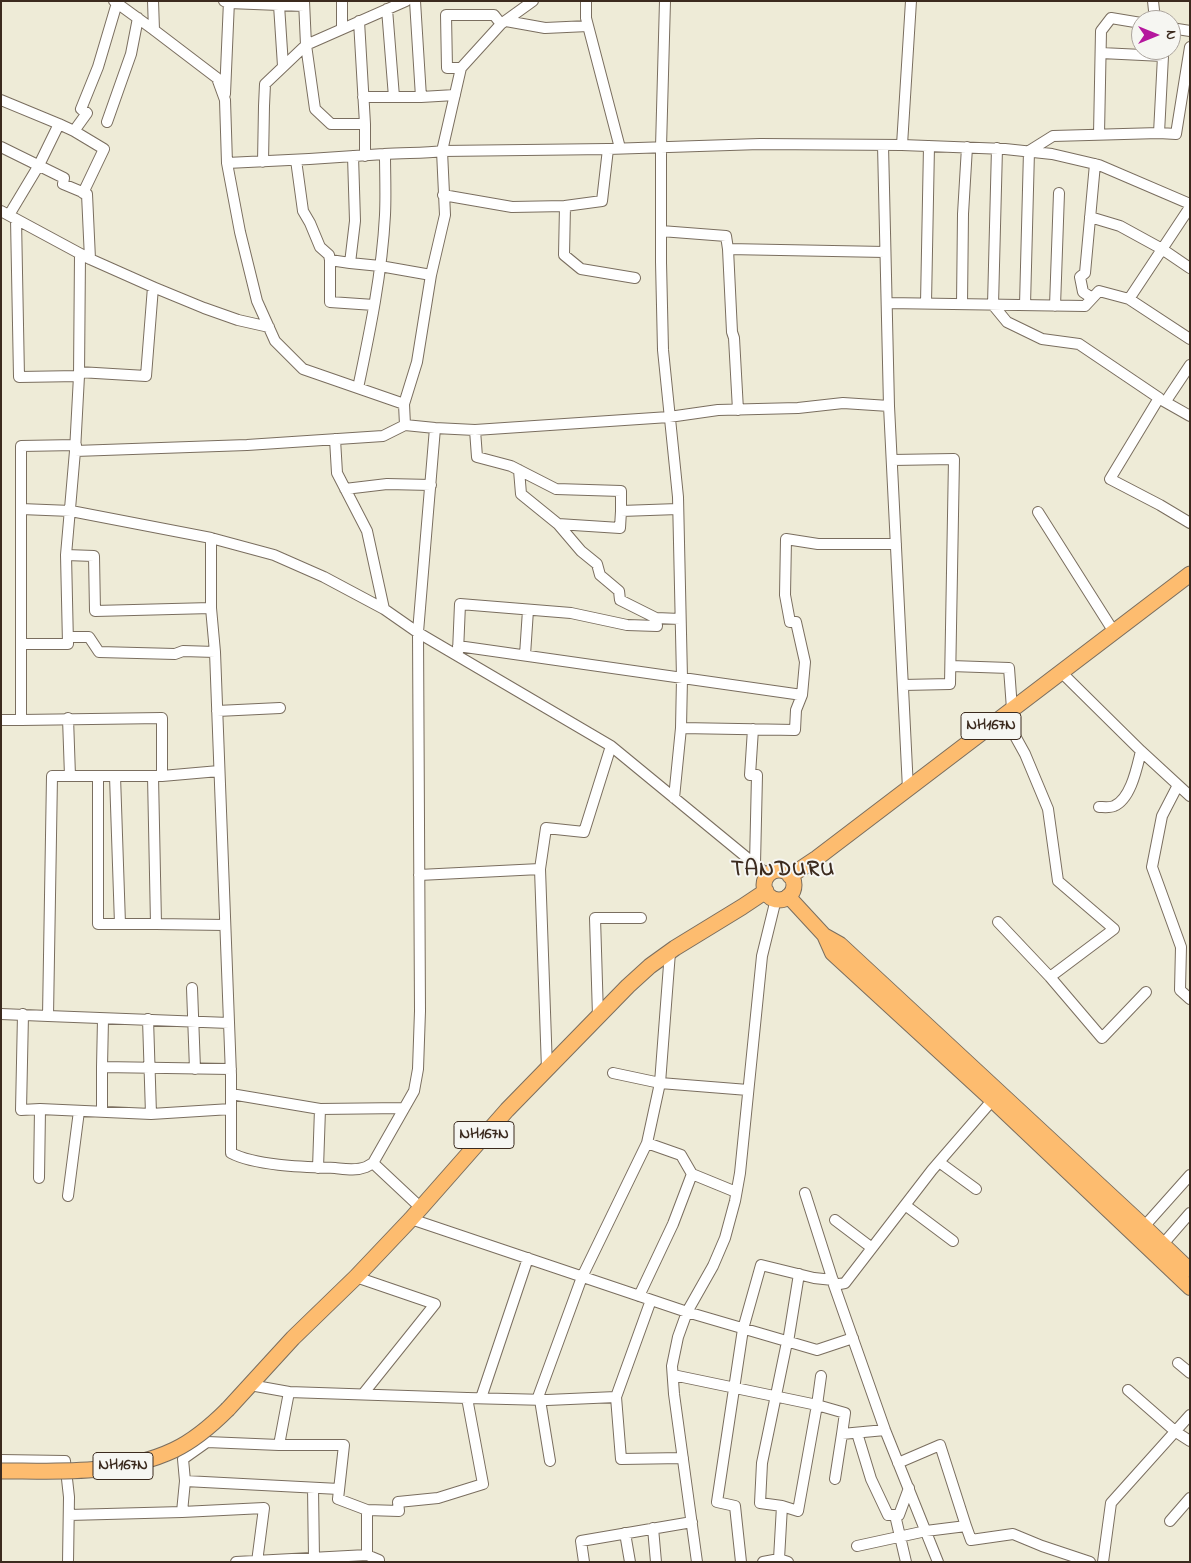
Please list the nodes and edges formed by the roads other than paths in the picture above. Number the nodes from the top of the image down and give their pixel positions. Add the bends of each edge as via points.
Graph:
1 (153, 1) edge
2 (342, 1) edge
3 (406, 1) edge
4 (415, 1) edge
5 (532, 1) edge
6 (586, 1) edge
7 (665, 1) edge
8 (911, 1) edge
9 (116, 2) edge
10 (227, 2) edge
11 (304, 3) edge
12 (279, 5) junction
13 (387, 9) junction
14 (138, 18) junction
15 (359, 21) junction
16 (1131, 21) edge
17 (503, 22) junction
18 (588, 26) junction
19 (342, 28) junction
20 (154, 30) junction
21 (306, 45) junction
22 (1190, 47) edge
23 (1101, 53) junction
24 (1131, 53) edge
25 (1163, 60) edge
26 (283, 66) junction
27 (461, 68) junction
28 (455, 95) junction
29 (363, 97) junction
30 (421, 97) junction
31 (394, 98) junction
32 (1, 100) edge
33 (225, 100) junction
34 (1185, 113) edge
35 (106, 122) dead end
36 (59, 124) junction
37 (364, 124) junction
38 (74, 131) junction
39 (1159, 132) junction
40 (1099, 134) junction
41 (883, 145) junction
42 (902, 145) junction
43 (929, 146) junction
44 (1, 147) edge
45 (661, 147) junction
46 (967, 147) junction
47 (620, 148) junction
48 (997, 148) junction
49 (608, 149) junction
50 (442, 152) junction
51 (1030, 152) junction
52 (385, 154) junction
53 (354, 156) junction
54 (365, 156) junction
55 (296, 160) junction
56 (264, 162) junction
57 (227, 163) junction
58 (1095, 164) junction
59 (39, 165) junction
60 (83, 193) junction
61 (1059, 193) dead end
62 (443, 195) junction
63 (1190, 205) edge
64 (565, 206) junction
65 (9, 215) edge
66 (1090, 217) junction
67 (661, 231) junction
68 (728, 248) junction
69 (1162, 249) junction
70 (885, 252) junction
71 (80, 254) junction
72 (90, 259) junction
73 (330, 260) junction
74 (350, 263) junction
75 (380, 266) junction
76 (1190, 268) edge
77 (431, 275) junction
78 (635, 278) dead end
79 (153, 287) junction
80 (1092, 298) junction
81 (1129, 299) junction
82 (887, 303) junction
83 (926, 304) junction
84 (962, 304) junction
85 (994, 304) junction
86 (374, 305) junction
87 (1024, 305) junction
88 (1055, 306) junction
89 (269, 327) junction
90 (1190, 339) edge
91 (1190, 365) edge
92 (79, 374) junction
93 (358, 388) junction
94 (1163, 400) junction
95 (404, 404) junction
96 (889, 406) junction
97 (738, 410) junction
98 (1190, 416) edge
99 (669, 417) junction
100 (405, 425) junction
101 (435, 428) junction
102 (475, 430) junction
103 (335, 439) junction
104 (76, 448) junction
105 (892, 460) junction
106 (518, 470) junction
107 (431, 485) junction
108 (345, 489) junction
109 (678, 509) junction
110 (25, 510) junction
111 (71, 511) junction
112 (621, 511) junction
113 (1038, 512) dead end
114 (1190, 523) edge
115 (558, 524) junction
116 (211, 538) junction
117 (896, 544) junction
118 (66, 555) junction
119 (1190, 574) edge
120 (211, 608) junction
121 (384, 609) junction
122 (528, 610) junction
123 (656, 618) junction
124 (680, 619) junction
125 (418, 632) junction
126 (1114, 632) junction
127 (68, 636) junction
128 (21, 644) junction
129 (458, 651) junction
130 (215, 652) junction
131 (525, 655) junction
132 (951, 666) junction
133 (1061, 672) junction
134 (682, 678) junction
135 (903, 685) junction
136 (802, 695) junction
137 (280, 708) dead end
138 (217, 711) junction
139 (1008, 712) junction
140 (68, 718) junction
141 (1, 720) edge
142 (21, 720) junction
143 (681, 728) junction
144 (753, 729) junction
145 (611, 746) junction
146 (1141, 751) junction
147 (219, 771) junction
148 (70, 776) junction
149 (98, 776) junction
150 (115, 776) junction
151 (158, 776) junction
152 (1178, 785) junction
153 (908, 789) junction
154 (1190, 796) edge
155 (674, 798) junction
156 (1098, 807) dead end
157 (755, 864) junction
158 (540, 869) junction
159 (768, 875) junction
160 (419, 876) junction
161 (790, 876) junction
162 (777, 896) junction
163 (641, 918) dead end
164 (998, 922) dead end
165 (120, 924) junction
166 (156, 924) junction
167 (225, 924) junction
168 (670, 952) junction
169 (1050, 976) junction
170 (192, 988) dead end
171 (1146, 992) dead end
172 (1190, 999) edge
173 (1, 1014) edge
174 (23, 1014) junction
175 (48, 1016) junction
176 (598, 1016) junction
177 (103, 1018) junction
178 (148, 1019) junction
179 (194, 1021) junction
180 (229, 1023) junction
181 (102, 1067) junction
182 (149, 1068) junction
183 (195, 1068) junction
184 (231, 1069) junction
185 (547, 1069) junction
186 (613, 1073) dead end
187 (660, 1083) junction
188 (748, 1090) junction
189 (231, 1094) junction
190 (996, 1096) junction
191 (403, 1108) junction
192 (40, 1109) junction
193 (231, 1109) junction
194 (320, 1109) junction
195 (79, 1111) junction
196 (102, 1112) junction
197 (151, 1114) junction
198 (647, 1143) junction
199 (939, 1162) junction
200 (372, 1163) junction
201 (318, 1168) junction
202 (692, 1174) junction
203 (1190, 1175) edge
204 (39, 1178) dead end
205 (976, 1189) dead end
206 (736, 1192) junction
207 (805, 1193) dead end
208 (68, 1196) dead end
209 (905, 1205) junction
210 (416, 1213) junction
211 (1190, 1213) edge
212 (835, 1220) dead end
213 (1140, 1231) junction
214 (953, 1241) dead end
215 (1163, 1244) junction
216 (872, 1248) junction
217 (528, 1258) junction
218 (1190, 1270) edge
219 (799, 1274) junction
220 (356, 1276) junction
221 (582, 1276) junction
222 (834, 1283) junction
223 (1190, 1288) edge
224 (639, 1296) junction
225 (651, 1300) junction
226 (687, 1312) junction
227 (744, 1329) junction
228 (853, 1338) junction
229 (788, 1342) junction
230 (1178, 1363) dead end
231 (1190, 1373) edge
232 (673, 1375) junction
233 (821, 1376) dead end
234 (250, 1385) junction
235 (734, 1387) junction
236 (1128, 1390) dead end
237 (289, 1392) junction
238 (363, 1394) junction
239 (776, 1396) junction
240 (616, 1397) junction
241 (468, 1398) junction
242 (481, 1398) junction
243 (538, 1400) junction
244 (817, 1405) junction
245 (1190, 1415) edge
246 (885, 1430) junction
247 (857, 1432) junction
248 (1176, 1432) junction
249 (842, 1434) junction
250 (1190, 1441) edge
251 (279, 1445) junction
252 (683, 1458) junction
253 (1, 1460) edge
254 (550, 1461) dead end
255 (898, 1463) junction
256 (1, 1471) edge
257 (835, 1478) dead end
258 (184, 1481) junction
259 (313, 1488) junction
260 (909, 1488) junction
261 (339, 1489) junction
262 (1190, 1498) edge
263 (782, 1506) junction
264 (367, 1510) junction
265 (182, 1512) junction
266 (69, 1515) junction
267 (895, 1515) junction
268 (1170, 1521) dead end
269 (692, 1522) junction
270 (966, 1526) junction
271 (653, 1528) junction
272 (926, 1531) junction
273 (625, 1533) junction
274 (901, 1536) junction
275 (857, 1546) dead end
276 (367, 1555) junction
277 (314, 1558) junction
278 (784, 1560) edge
279 (258, 1561) edge
280 (68, 1562) edge
281 (236, 1562) edge
282 (380, 1562) edge
283 (584, 1562) edge
284 (630, 1562) edge
285 (656, 1562) edge
286 (697, 1562) edge
287 (741, 1562) edge
288 (763, 1562) edge
289 (906, 1562) edge
290 (938, 1562) edge
291 (1090, 1562) edge
292 (1103, 1562) edge

1 - 20 street
2 - 19 street
3 - 13 street
4 - 30 street
5 - 17 street
6 - 18 street
7 - 45 street
8 - 42 street
9 - 14 street
9 - 38 street via 98,67 81,109 87,113
10 - 12 street
10 - 33 street
11 - 12 street
11 - 21 street
12 - 26 street
13 - 15 street
13 - 31 street
14 - 20 street
14 - 35 street via 131,54
15 - 19 street
15 - 29 street
16 - 23 street via 1111,18 1101,31
17 - 18 street via 546,28
17 - 27 street
17 - 27 street via 494,16 446,14 447,68
18 - 47 street
19 - 21 street
20 - 33 street via 217,78
21 - 26 street
21 - 37 street via 315,109 331,124
22 - 34 street
23 - 24 street
23 - 40 street
25 - 39 street
26 - 56 street via 266,84
27 - 28 street
28 - 30 street
28 - 50 street
29 - 31 street
29 - 37 street
30 - 31 street
32 - 36 street
33 - 57 street
34 - 39 street via 1176,134
36 - 38 street
36 - 59 street
37 - 54 street
38 - 60 street via 104,149
39 - 40 street
40 - 51 street via 1054,136
41 - 42 street
41 - 45 street
41 - 70 street
42 - 43 street
43 - 46 street
43 - 83 street
44 - 59 street
45 - 47 street
45 - 67 street
46 - 48 street
46 - 84 street
47 - 49 street
48 - 51 street
48 - 85 street
49 - 50 street
49 - 64 street via 602,201
50 - 52 street
50 - 62 street
51 - 58 street
51 - 87 street
52 - 54 street
52 - 75 street
53 - 54 street
53 - 55 street
53 - 74 street via 355,221
55 - 56 street
55 - 73 street via 303,211
56 - 57 street
57 - 89 street via 240,232 258,301
58 - 63 street
58 - 66 street
59 - 60 street via 64,178 63,184
59 - 65 street
60 - 72 street via 87,194
61 - 88 street
62 - 64 street via 512,207
62 - 77 street via 445,214
63 - 69 street
64 - 78 street via 564,255 580,269
65 - 71 street
65 - 92 street via 19,377
66 - 69 street via 1120,226
66 - 80 street via 1085,273 1080,278 1083,292
67 - 68 street via 726,236
67 - 99 street via 663,350
68 - 70 street
68 - 97 street
69 - 76 street
69 - 81 street
70 - 82 street
71 - 72 street
71 - 92 street
72 - 79 street
73 - 74 street
73 - 86 street via 330,302
74 - 75 street
75 - 77 street
75 - 86 street
77 - 95 street via 417,362
79 - 89 street via 238,320
79 - 92 street via 146,376
80 - 81 street via 1099,291
80 - 88 street via 1085,306
81 - 90 street
82 - 83 street
82 - 96 street
83 - 84 street
84 - 85 street
85 - 87 street
85 - 94 street via 1007,322 1042,339 1078,344
86 - 93 street
87 - 88 street
89 - 93 street via 275,340 303,369
91 - 94 street
92 - 104 street
93 - 95 street
94 - 98 street
94 - 114 street via 1110,480
95 - 100 street
96 - 97 street via 843,404
96 - 105 street
97 - 99 street
99 - 102 street
99 - 109 street
100 - 101 street
100 - 103 street via 383,436
101 - 102 street
101 - 107 street
102 - 106 street via 477,457
103 - 104 street via 247,445
103 - 108 street via 337,473
104 - 110 street via 21,446
104 - 111 street
105 - 117 street
105 - 132 street via 954,460
106 - 112 street via 556,489 621,491
106 - 115 street via 520,494
107 - 108 street via 386,484
107 - 125 street
108 - 121 street via 367,531
109 - 112 street
109 - 124 street
110 - 111 street
110 - 128 street
111 - 116 street
111 - 118 street
112 - 115 street via 620,528
113 - 126 street
115 - 123 street via 597,564 600,575 619,591 620,600
116 - 120 street
116 - 121 street via 274,555
117 - 135 street
117 - 136 street via 818,544 786,539 785,595 790,622 796,622 804,662
118 - 120 street via 94,556 95,611
118 - 127 street
119 - 126 highway, NH167N
120 - 130 street
121 - 125 street
122 - 123 street via 572,613 627,625 656,626
122 - 129 street via 460,604
122 - 131 street
123 - 124 street
124 - 134 street
125 - 129 street
125 - 160 street
126 - 133 highway, NH167N
127 - 128 street via 68,644
127 - 130 street via 88,637 99,652
128 - 142 street
129 - 131 street
129 - 145 street
130 - 138 street
131 - 134 street
132 - 135 street via 950,684
132 - 139 street via 1009,668
133 - 139 highway, NH167N
133 - 146 street
134 - 136 street
134 - 143 street
135 - 153 street
136 - 144 street via 796,710 795,730
137 - 138 street
138 - 147 street
139 - 153 highway, NH167N
139 - 169 street via 1048,809 1058,881 1114,929
140 - 142 street
140 - 148 street
140 - 151 street via 162,718
141 - 142 street
143 - 144 street
143 - 155 street
144 - 157 street via 750,774 757,775
145 - 155 street
145 - 158 street via 584,832 546,828
146 - 152 street
146 - 156 street via 1124,799 1113,807
147 - 151 street
147 - 167 street
148 - 149 street
148 - 175 street via 52,776
149 - 150 street
149 - 165 street via 98,924
150 - 151 street
150 - 165 street
151 - 166 street
152 - 154 street
152 - 172 street via 1162,816 1152,867 1181,947 1180,990
153 - 161 highway, NH167N
155 - 157 street
157 - 159 street
158 - 160 street
158 - 185 street
159 - 161 highway via 778,870
159 - 162 highway via 764,885
160 - 191 street via 418,1069 414,1091
161 - 162 highway via 793,888
162 - 168 highway, NH167N via 742,908
162 - 188 street via 762,956
162 - 190 main road via 824,935 840,944
163 - 176 street via 595,918
164 - 169 street
165 - 166 street
166 - 167 street
167 - 180 street
168 - 176 highway, NH167N via 633,981
168 - 187 street
169 - 171 street via 1102,1038
170 - 179 street
173 - 174 street
174 - 175 street
174 - 192 street via 21,1110
175 - 177 street
176 - 185 highway, NH167N
177 - 178 street
177 - 181 street
178 - 179 street
178 - 182 street
179 - 180 street
179 - 183 street
180 - 184 street
181 - 182 street
181 - 196 street
182 - 183 street
182 - 197 street
183 - 184 street
184 - 189 street
185 - 210 highway, NH167N
186 - 187 street
187 - 188 street
187 - 198 street
188 - 206 street
189 - 193 street
189 - 194 street
190 - 199 street
190 - 213 main road
191 - 194 street
191 - 200 street
192 - 195 street
192 - 204 street
193 - 197 street
193 - 201 street via 231,1153 256,1161
194 - 201 street
195 - 196 street
195 - 208 street
196 - 197 street
198 - 202 street via 681,1156
198 - 221 street
199 - 205 street
199 - 209 street
200 - 201 street via 366,1168 352,1170
200 - 210 street
202 - 206 street
202 - 224 street
203 - 213 street
206 - 226 street via 725,1238
207 - 222 street
209 - 214 street
209 - 216 street
210 - 217 street
210 - 220 highway, NH167N
211 - 215 street
212 - 216 street
213 - 215 main road
213 - 223 main road
215 - 218 main road
216 - 222 street via 845,1282
217 - 221 street
217 - 242 street
219 - 222 street
219 - 227 street via 762,1264
219 - 229 street
220 - 234 highway, NH167N
220 - 238 street via 435,1304
221 - 224 street
221 - 243 street
222 - 228 street
224 - 225 street
225 - 226 street
225 - 240 street
226 - 227 street
226 - 232 street via 678,1337
227 - 229 street
227 - 235 street
228 - 229 street via 817,1350
228 - 246 street
229 - 239 street
230 - 231 street
232 - 235 street
232 - 252 street
233 - 244 street
234 - 237 street
234 - 256 highway, NH167N, bridge via 192,1440 139,1463 100,1469
235 - 239 street
235 - 287 street via 717,1502 735,1506
236 - 248 street
237 - 238 street
237 - 251 street
238 - 241 street
239 - 244 street
239 - 263 street via 762,1463 760,1503
240 - 243 street
240 - 252 street via 621,1459
241 - 242 street
241 - 264 street via 483,1484 438,1498 398,1502 399,1511
242 - 243 street
243 - 254 street
244 - 249 street via 845,1413
244 - 263 street via 798,1511
245 - 248 street
246 - 247 street
246 - 255 street
247 - 249 street
247 - 267 street via 871,1479 888,1515
248 - 250 street
248 - 292 street via 1112,1503
249 - 257 street
251 - 258 street via 207,1442 183,1458
251 - 261 street via 344,1445
252 - 269 street
253 - 266 street via 65,1461
255 - 260 street
255 - 270 street via 940,1445
258 - 259 street
258 - 265 street
259 - 261 street
259 - 277 street
260 - 267 street via 899,1515
260 - 272 street
261 - 264 street via 338,1499
262 - 268 street
263 - 278 street
264 - 276 street
265 - 266 street
265 - 279 street via 264,1508
266 - 280 street
267 - 274 street
269 - 271 street
269 - 286 street
270 - 272 street
270 - 291 street via 971,1540 1013,1534
271 - 273 street
271 - 285 street
272 - 274 street
272 - 290 street
273 - 283 street via 581,1541
273 - 284 street
274 - 275 street
274 - 289 street
276 - 277 street
276 - 282 street
277 - 279 street
278 - 288 street
279 - 281 street

